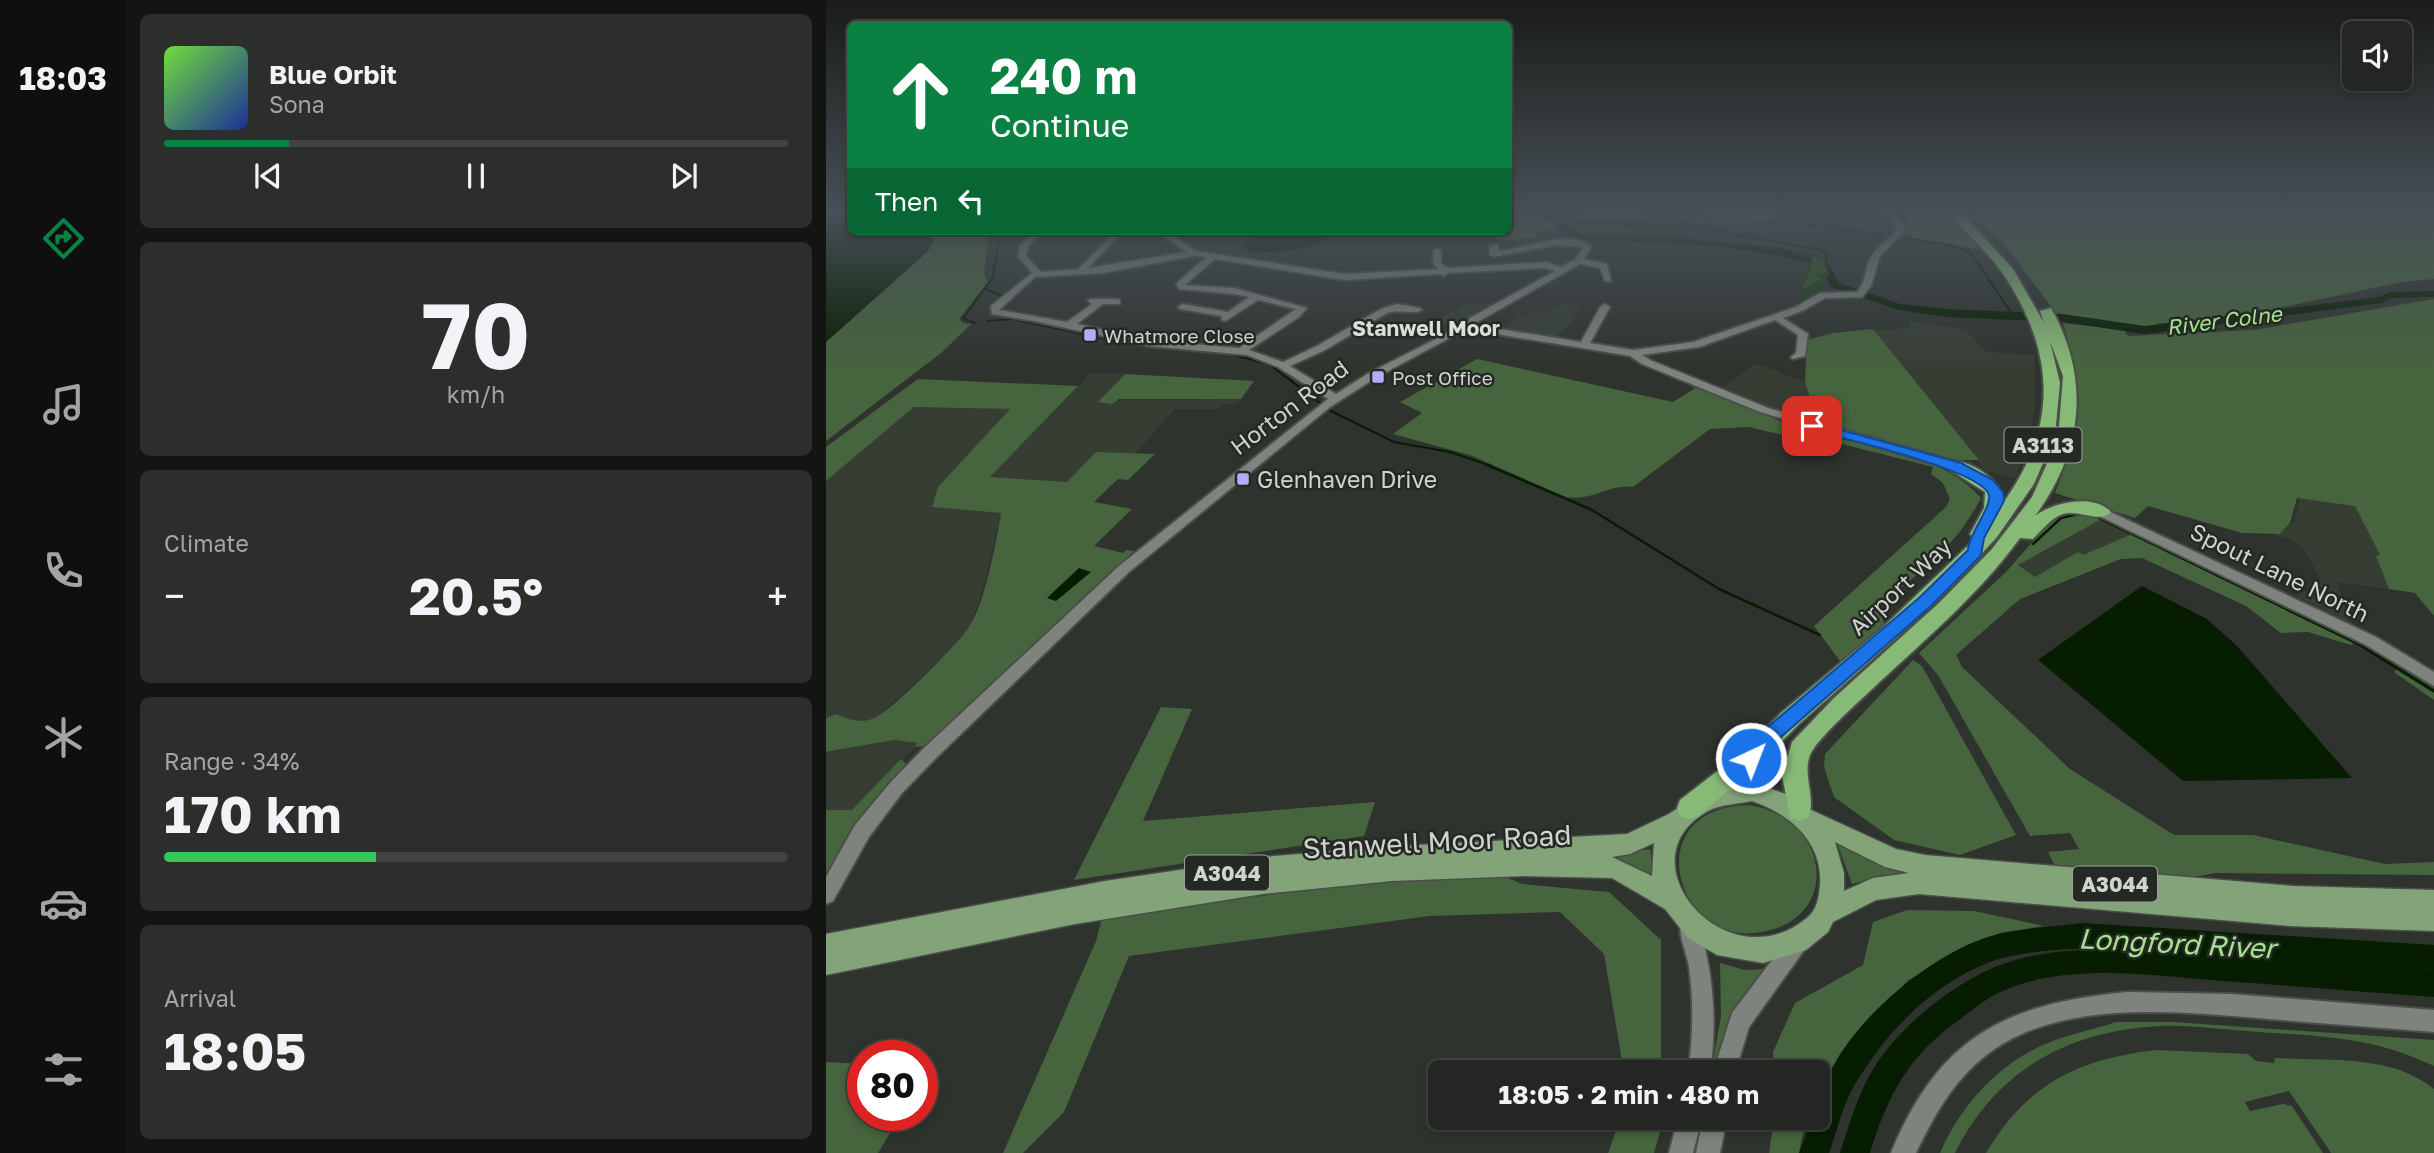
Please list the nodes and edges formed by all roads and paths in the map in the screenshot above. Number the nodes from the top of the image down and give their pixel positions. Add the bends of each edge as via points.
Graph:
1 (1029, 264) edge
2 (1088, 264) edge
3 (1137, 264) edge
4 (1203, 264) edge
5 (1260, 264) edge
6 (1437, 264) edge
7 (1573, 264) edge
8 (1601, 264) edge
9 (1872, 264) edge
10 (2002, 264) edge
11 (2011, 264) edge
12 (1561, 270) junction
13 (1080, 272) junction
14 (1444, 273) junction
15 (1038, 274) junction
16 (1603, 275) dead end
17 (1257, 296) junction
18 (1117, 302) dead end
19 (1189, 307) dead end
20 (1606, 309) dead end
21 (1417, 310) dead end
22 (1776, 317) junction
23 (2044, 318) junction
24 (1068, 326) junction
25 (1470, 326) junction
26 (1679, 340) dead end
27 (1583, 346) junction
28 (1605, 350) junction
29 (1241, 351) junction
30 (1633, 353) junction
31 (1796, 357) dead end
32 (1284, 365) junction
33 (1336, 398) junction
34 (1956, 466) joint
35 (2102, 513) joint
36 (1977, 563) junction
37 (2434, 680) edge
38 (1803, 814) junction
39 (1682, 815) junction
40 (826, 897) edge
41 (1672, 900) junction
42 (2434, 902) edge
43 (1828, 912) junction
44 (2434, 919) edge
45 (1688, 921) junction
46 (1801, 938) junction
47 (827, 947) edge
48 (2434, 1021) edge
49 (1700, 1060) edge
50 (1728, 1060) edge
51 (1687, 1130) edge
52 (1713, 1130) edge
53 (1681, 1153) edge
54 (1708, 1153) edge
55 (1903, 1153) edge

1 - 15 street
2 - 13 street
3 - 13 street
4 - 17 street via 1183,280 1182,287
5 - 14 street via 1340,277
6 - 14 street
7 - 12 street, Horton Road
8 - 16 street
9 - 22 street via 1860,293 1824,295
10 - 23 highway, Airport Way / A3113
11 - 23 highway, Airport Way / A3113
12 - 14 street via 1547,265
12 - 25 street, Horton Road via 1473,320
13 - 15 street
15 - 24 street via 994,311
17 - 19 street via 1227,317
17 - 29 street via 1299,305 1301,311
18 - 24 street via 1096,301
20 - 27 street
21 - 32 street via 1390,308
22 - 30 street via 1695,345
22 - 31 street via 1803,334 1801,354
23 - 36 highway, Airport Way / A3113 via 2065,354 2070,381 2071,407 2064,442 2039,500 2012,537
24 - 29 street via 1159,344
25 - 27 street
25 - 33 street, Horton Road
26 - 28 street
27 - 28 street
28 - 30 street
29 - 32 street
30 - 34 street via 1764,410
32 - 33 street
33 - 40 street, Horton Road via 1124,569 929,754 862,831
34 - 36 highway via 1996,492 1997,501 1977,538
35 - 36 highway via 2075,508 2049,512 2010,554
35 - 37 street, Spout Lane North via 2371,641
36 - 38 highway, Airport Way / A3113 via 1800,749 1794,775
36 - 39 highway, Airport Way / A3113 via 1926,601
38 - 39 main road via 1752,792 1710,798
38 - 42 main road, A3044 via 1893,859 1925,866 2266,895
38 - 43 main road via 1832,867
39 - 41 main road via 1664,852
39 - 47 main road, Stanwell Moor Road / A3044 via 1630,844 1432,853 1274,867 1125,889
41 - 45 main road
41 - 47 main road, Stanwell Moor Road / A3044 via 1616,868 1590,865 1399,870 1279,881
43 - 44 main road, A3044 via 1873,889 1910,883 2278,913
43 - 46 main road
45 - 46 main road via 1704,936 1728,947 1767,950
45 - 49 street via 1705,997
46 - 50 street via 1740,1021
48 - 55 street via 2149,1001 2095,1003 2053,1011 1996,1036 1956,1066 1922,1111
51 - 53 street
52 - 54 street

